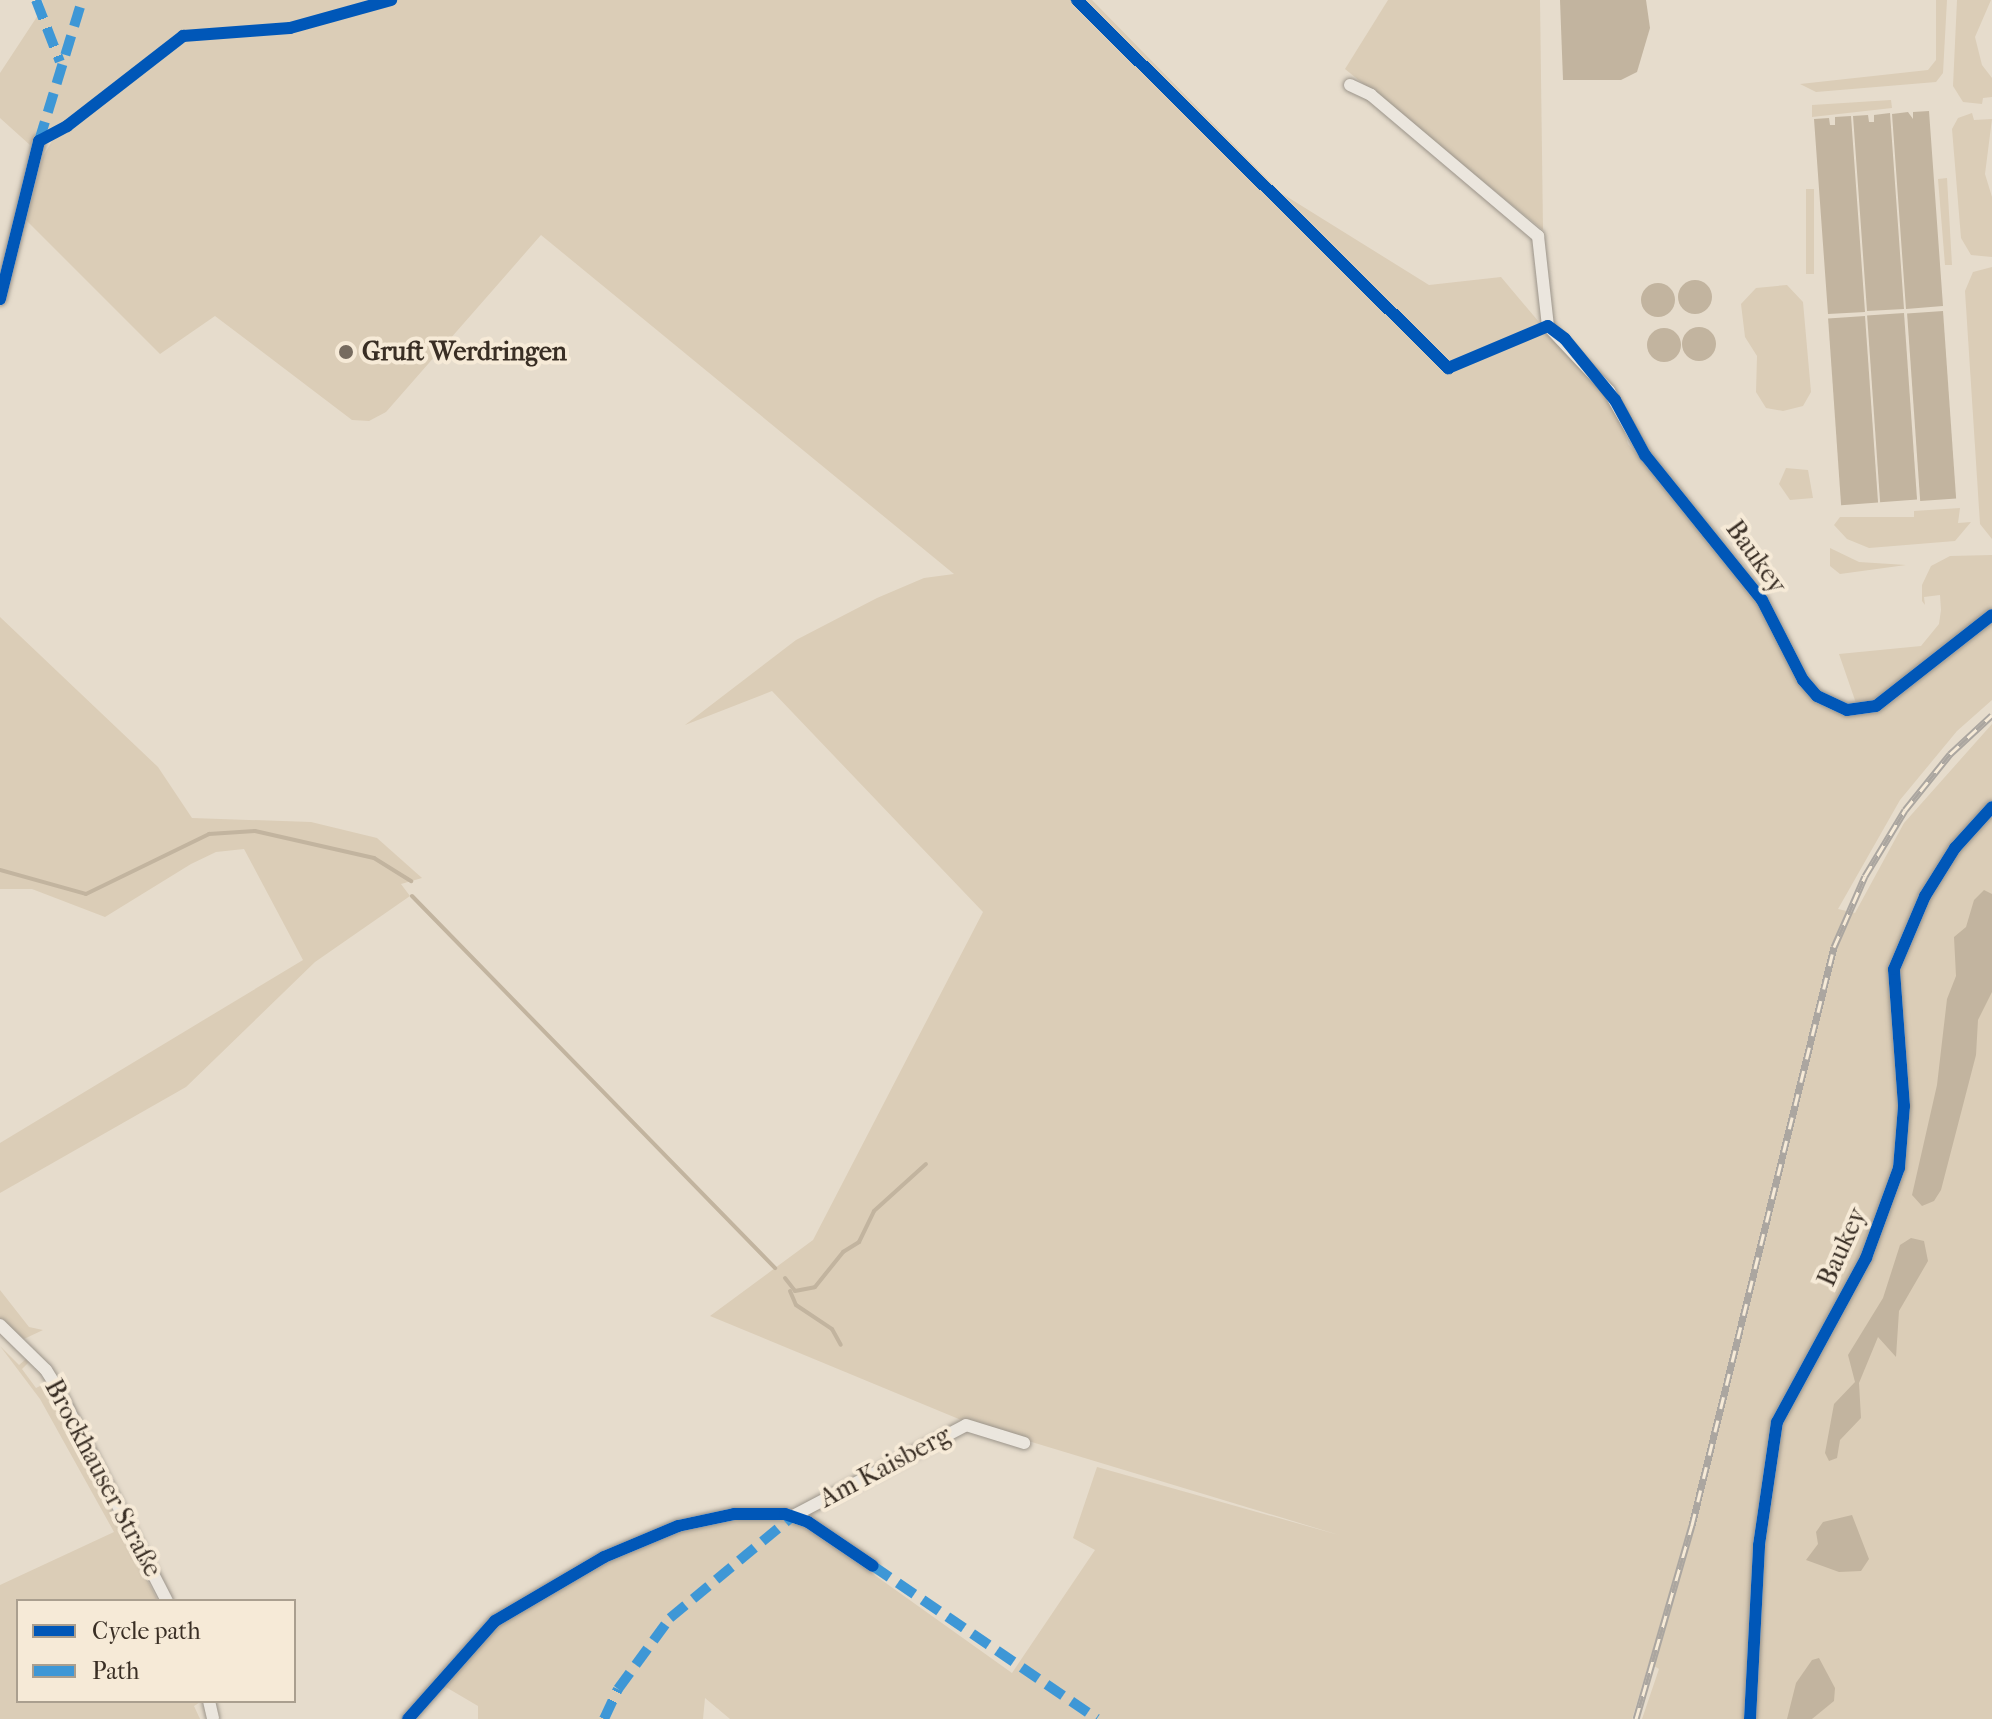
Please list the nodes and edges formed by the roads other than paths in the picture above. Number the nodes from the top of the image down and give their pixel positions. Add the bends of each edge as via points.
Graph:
1 (1350, 85) dead end
2 (39, 141) dead end
3 (0, 299) edge
4 (1992, 615) edge
5 (1992, 807) edge
6 (0, 1325) edge
7 (1024, 1443) dead end
8 (793, 1516) junction
9 (873, 1566) dead end
10 (166, 1599) edge
11 (408, 1719) edge
12 (1750, 1719) edge

1 - 4 street, Baukey via 1371,95 1538,236 1548,326 1609,391 1645,455 1762,600 1803,680 1817,696 1847,710 1876,706
2 - 3 street
5 - 12 street, Baukey via 1955,848 1925,896 1894,969 1904,1106 1899,1168 1866,1258 1777,1422 1761,1531
6 - 10 street, Brockhauser Straße via 58,1389
7 - 8 street, Am Kaisberg via 966,1425
8 - 9 street
8 - 11 street via 707,1518 604,1557 495,1621

